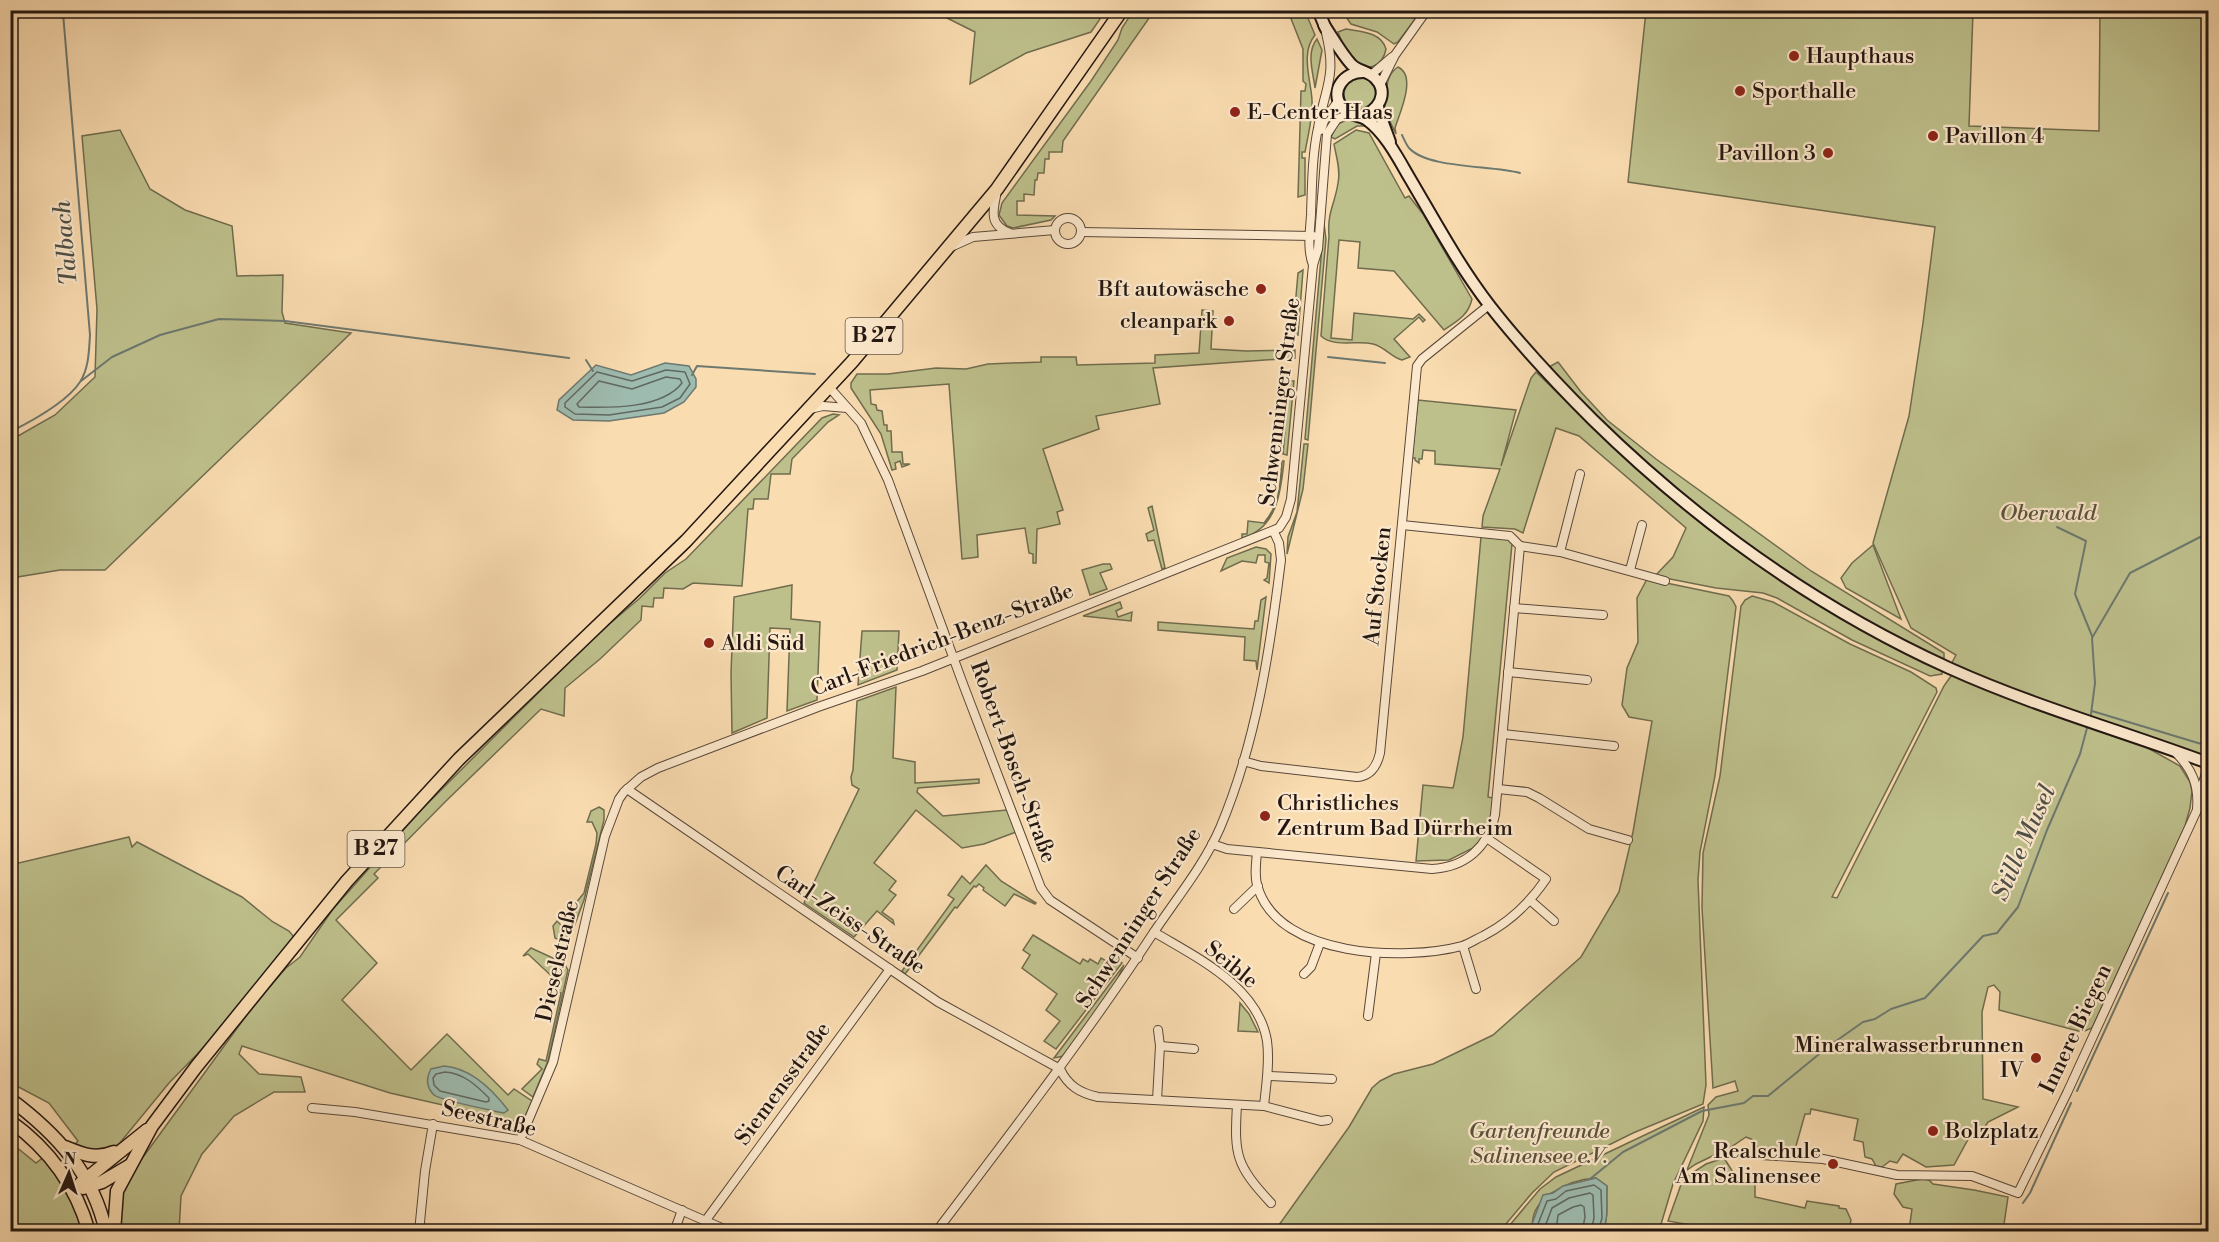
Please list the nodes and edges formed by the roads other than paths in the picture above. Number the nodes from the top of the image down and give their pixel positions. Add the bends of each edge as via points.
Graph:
1 (1122, 10) edge
2 (1318, 10) edge
3 (1427, 10) edge
4 (2183, 10) edge
5 (2198, 13) dead end
6 (1324, 25) junction
7 (1395, 55) junction
8 (1367, 73) junction
9 (1343, 79) junction
10 (1380, 85) junction
11 (1338, 100) junction
12 (1378, 106) junction
13 (1355, 115) junction
14 (1316, 143) junction
15 (1394, 152) junction
16 (997, 189) junction
17 (1055, 230) junction
18 (1081, 232) junction
19 (1012, 233) junction
20 (1309, 236) junction
21 (1318, 236) junction
22 (949, 248) junction
23 (1313, 265) junction
24 (1489, 305) junction
25 (829, 387) junction
26 (847, 408) junction
27 (809, 410) junction
28 (1580, 474) dead end
29 (1402, 525) junction
30 (1642, 525) dead end
31 (1274, 532) junction
32 (1520, 546) junction
33 (1560, 552) junction
34 (1630, 570) junction
35 (1665, 581) dead end
36 (1514, 608) junction
37 (1603, 615) dead end
38 (955, 657) junction
39 (1508, 672) junction
40 (1587, 680) dead end
41 (1503, 734) junction
42 (1614, 746) dead end
43 (2175, 752) junction
44 (1243, 761) junction
45 (2208, 766) edge
46 (627, 789) junction
47 (1498, 789) junction
48 (2208, 795) edge
49 (2198, 797) junction
50 (2197, 810) junction
51 (1488, 839) junction
52 (1628, 840) dead end
53 (1212, 844) junction
54 (1257, 852) junction
55 (1258, 886) junction
56 (1531, 901) junction
57 (1234, 909) dead end
58 (1554, 921) dead end
59 (1155, 932) junction
60 (1320, 943) junction
61 (1463, 946) junction
62 (1376, 953) junction
63 (1138, 958) junction
64 (890, 969) junction
65 (1304, 974) dead end
66 (1476, 989) dead end
67 (1368, 1016) dead end
68 (1158, 1030) dead end
69 (1160, 1046) junction
70 (1194, 1049) dead end
71 (1059, 1069) junction
72 (1268, 1076) junction
73 (1332, 1079) dead end
74 (10, 1099) edge
75 (1157, 1100) junction
76 (1237, 1105) junction
77 (1264, 1106) junction
78 (312, 1108) dead end
79 (1328, 1120) dead end
80 (10, 1121) edge
81 (433, 1124) junction
82 (152, 1126) junction
83 (520, 1140) junction
84 (64, 1146) junction
85 (127, 1147) junction
86 (1731, 1153) dead end
87 (129, 1166) junction
88 (88, 1182) junction
89 (73, 1190) junction
90 (1271, 1203) dead end
91 (682, 1210) junction
92 (706, 1220) junction
93 (89, 1232) edge
94 (106, 1232) edge
95 (114, 1232) edge
96 (419, 1232) edge
97 (674, 1232) edge
98 (732, 1232) edge
99 (936, 1232) edge

1 - 16 main road, B 27
2 - 6 street
3 - 7 street
4 - 5 street
6 - 8 street via 1349,62
6 - 9 street via 1339,56
6 - 14 street, Schwenninger Straße via 1332,68
7 - 8 street
7 - 10 street
8 - 9 street
8 - 10 street
9 - 11 street
10 - 12 street
11 - 13 street via 1345,111
11 - 14 street, Schwenninger Straße
12 - 13 street via 1374,111
12 - 15 street
13 - 15 street via 1367,120
13 - 21 street, Schwenninger Straße via 1337,119 1327,134
14 - 20 street, Schwenninger Straße
15 - 24 street
16 - 19 street via 995,222 998,228
16 - 22 main road, B 27
17 - 18 street via 1059,240 1066,243 1077,240
17 - 18 street via 1058,223 1068,218 1076,221
17 - 19 street
18 - 20 street
19 - 22 street via 969,238
20 - 21 street
20 - 23 street, Schwenninger Straße
21 - 23 street, Schwenninger Straße
22 - 25 main road, B 27
23 - 31 street, Schwenninger Straße via 1291,500 1286,517
24 - 29 street, Auf Stocken via 1417,366
24 - 43 street via 1539,365 1640,465 1753,556 1831,606 1949,668
25 - 26 street, Robert-Bosch-Straße
25 - 27 main road, B 27
26 - 27 street via 823,406
26 - 38 street, Robert-Bosch-Straße via 861,423 888,480
27 - 82 main road, B 27 via 686,541 459,759 396,825 300,938
28 - 33 street
29 - 32 street via 1510,536
29 - 44 street, Auf Stocken via 1380,753 1374,769 1357,777
30 - 34 street
31 - 38 street, Carl-Friedrich-Benz-Straße
31 - 44 street, Schwenninger Straße via 1281,560 1276,601
32 - 33 street
32 - 36 street
33 - 34 street
34 - 35 street
36 - 37 street
36 - 39 street
38 - 46 street, Carl-Friedrich-Benz-Straße via 658,768
38 - 63 street, Robert-Bosch-Straße via 1041,888 1050,900
39 - 40 street
39 - 41 street
41 - 42 street
41 - 47 street
43 - 45 street
43 - 49 street, Innere Biegen via 2192,773
44 - 53 street, Schwenninger Straße
45 - 49 street, Innere Biegen
46 - 64 street, Carl-Zeiss-Straße
46 - 83 street, Dieselstraße via 619,799 605,836 551,1068
47 - 51 street
47 - 52 street via 1527,792 1589,829
48 - 50 street, Innere Biegen
49 - 50 street, Innere Biegen
50 - 86 street, Innere Biegen via 2018,1193 1972,1176 1897,1174 1823,1159
51 - 54 street via 1470,856 1443,869
51 - 56 street via 1546,879
53 - 54 street
53 - 59 street, Schwenninger Straße
54 - 55 street
55 - 57 street
55 - 60 street via 1268,907 1282,922
56 - 58 street
56 - 61 street via 1493,931
59 - 63 street, Schwenninger Straße
59 - 72 street, Seible via 1223,976 1250,1002 1265,1035
60 - 62 street
60 - 65 street via 1311,967
61 - 62 street via 1416,953
61 - 66 street
62 - 67 street
63 - 71 street, Schwenninger Straße
64 - 71 street, Carl-Zeiss-Straße via 938,1002
64 - 92 street, Siemensstraße
68 - 69 street
69 - 70 street
69 - 75 street
71 - 75 street via 1069,1084 1087,1094
71 - 99 street, Schwenninger Straße
72 - 73 street
72 - 77 street, Seible
74 - 84 main road via 48,1128
75 - 76 street
76 - 77 street
76 - 90 street via 1235,1140 1239,1162
77 - 79 street
78 - 81 street, Seestraße
80 - 89 main road via 51,1156
81 - 83 street, Seestraße
81 - 96 street
82 - 85 main road, B 27
82 - 87 main road, B 27
83 - 91 street, Seestraße
84 - 85 main road via 87,1156 103,1156
84 - 88 main road
85 - 88 main road, B 27
87 - 88 main road, B 27
87 - 95 main road, B 27 via 117,1191
88 - 89 main road, B 27
88 - 94 main road
89 - 93 main road
91 - 92 street, Seestraße
91 - 97 street
92 - 98 street, Seestraße

